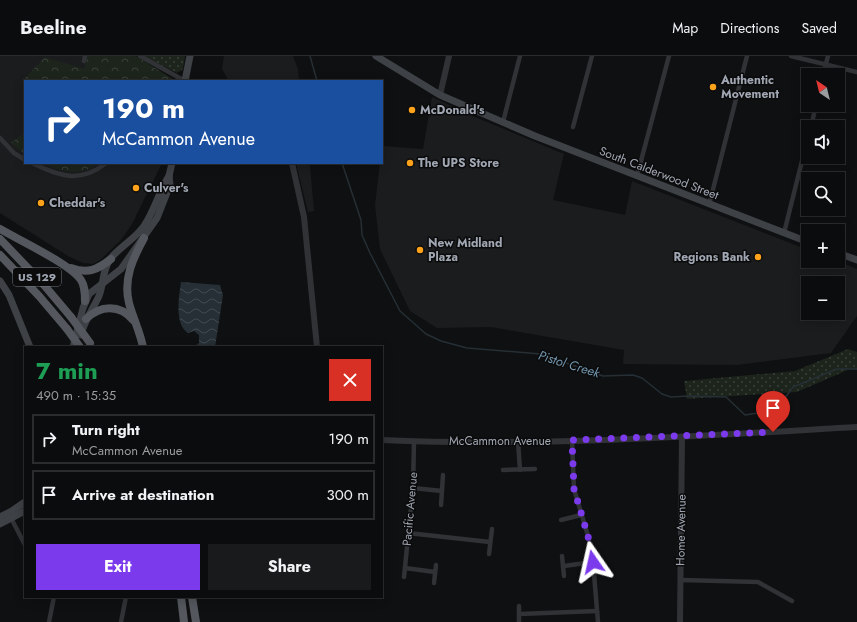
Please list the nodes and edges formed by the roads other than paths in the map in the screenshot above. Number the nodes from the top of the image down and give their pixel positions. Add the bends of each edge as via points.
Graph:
1 (85, 56) edge
2 (140, 56) edge
3 (190, 56) edge
4 (376, 56) edge
5 (448, 56) edge
6 (520, 56) edge
7 (592, 56) edge
8 (669, 56) edge
9 (747, 56) edge
10 (791, 56) edge
11 (828, 56) edge
12 (84, 62) dead end
13 (826, 65) junction
14 (825, 68) edge
15 (857, 72) edge
16 (183, 80) edge
17 (185, 80) edge
18 (440, 94) junction
19 (503, 122) junction
20 (573, 127) dead end
21 (0, 138) edge
22 (24, 159) edge
23 (34, 164) edge
24 (105, 164) edge
25 (172, 164) edge
26 (292, 164) edge
27 (801, 164) edge
28 (169, 176) junction
29 (637, 176) junction
30 (709, 205) junction
31 (0, 229) edge
32 (784, 233) junction
33 (144, 238) junction
34 (0, 239) edge
35 (801, 239) edge
36 (0, 255) edge
37 (845, 256) edge
38 (111, 259) junction
39 (857, 260) edge
40 (64, 266) junction
41 (0, 281) edge
42 (101, 284) junction
43 (85, 300) junction
44 (86, 319) junction
45 (139, 331) junction
46 (92, 345) edge
47 (30, 346) edge
48 (73, 346) edge
49 (78, 346) edge
50 (79, 346) edge
51 (143, 346) edge
52 (317, 346) edge
53 (857, 427) edge
54 (682, 437) junction
55 (383, 440) edge
56 (572, 440) junction
57 (414, 441) junction
58 (518, 441) junction
59 (535, 469) dead end
60 (503, 470) dead end
61 (520, 470) junction
62 (443, 475) dead end
63 (413, 488) junction
64 (442, 491) junction
65 (24, 503) edge
66 (441, 505) dead end
67 (24, 511) edge
68 (581, 514) junction
69 (10, 516) junction
70 (0, 517) edge
71 (561, 520) dead end
72 (0, 524) edge
73 (492, 529) dead end
74 (408, 533) junction
75 (490, 542) junction
76 (24, 543) edge
77 (489, 554) dead end
78 (562, 556) dead end
79 (593, 562) junction
80 (436, 565) dead end
81 (564, 566) junction
82 (405, 568) junction
83 (435, 572) junction
84 (564, 576) dead end
85 (404, 577) dead end
86 (681, 580) junction
87 (434, 583) dead end
88 (54, 598) edge
89 (126, 598) edge
90 (181, 598) edge
91 (192, 598) edge
92 (792, 602) dead end
93 (518, 606) dead end
94 (597, 610) junction
95 (519, 614) junction
96 (49, 622) edge
97 (121, 622) edge
98 (184, 622) edge
99 (196, 622) edge
100 (519, 622) edge
101 (598, 622) edge
102 (680, 622) edge

1 - 12 street
2 - 16 street
3 - 17 main road
4 - 18 main road, South Calderwood Street
5 - 18 street
6 - 19 street
7 - 20 street
8 - 29 street
9 - 30 street
10 - 13 street
11 - 13 street
13 - 14 street
13 - 15 street
18 - 19 main road, South Calderwood Street
19 - 29 main road, South Calderwood Street
21 - 22 street
23 - 24 street via 56,174 72,177 92,173
25 - 28 main road
26 - 52 street via 304,217
27 - 32 street
28 - 33 main road via 170,185 163,207
28 - 38 main road via 144,226 133,240
29 - 30 main road, South Calderwood Street
30 - 32 main road, South Calderwood Street
31 - 40 highway
32 - 35 main road, South Calderwood Street
33 - 42 main road via 121,269
33 - 45 highway via 131,265 127,287 129,302
34 - 46 highway, US 129, bridge via 44,285
36 - 49 highway, US 129, bridge via 32,287
37 - 39 main road
38 - 40 highway via 88,272
38 - 42 main road via 104,271
40 - 43 highway via 82,280
41 - 47 main road via 9,295
42 - 43 main road
42 - 44 main road via 99,295
43 - 48 main road
44 - 45 highway via 100,310 115,308 128,314
44 - 50 main road
45 - 51 highway
53 - 54 street, McCammon Avenue
54 - 56 street, McCammon Avenue
54 - 86 street, Home Avenue
55 - 57 street, McCammon Avenue
56 - 58 street, McCammon Avenue
56 - 68 street via 572,478
57 - 58 street, McCammon Avenue
57 - 63 street, Pacific Avenue
58 - 61 street
59 - 61 street
60 - 61 street
62 - 64 street
63 - 64 street
63 - 74 street, Pacific Avenue
64 - 66 street
65 - 69 main road
67 - 69 main road
68 - 71 street
68 - 79 street
69 - 70 main road
69 - 72 main road
69 - 76 street
73 - 75 street
74 - 75 street
74 - 82 street, Pacific Avenue
75 - 77 street
78 - 81 street
79 - 81 street
79 - 94 street
80 - 83 street
81 - 84 street
82 - 83 street
82 - 85 street, Pacific Avenue
83 - 87 street
86 - 92 street via 758,582
86 - 102 street, Home Avenue
88 - 96 street
89 - 97 street
90 - 98 highway
91 - 99 highway
93 - 95 street
94 - 95 street
94 - 101 street
95 - 100 street

